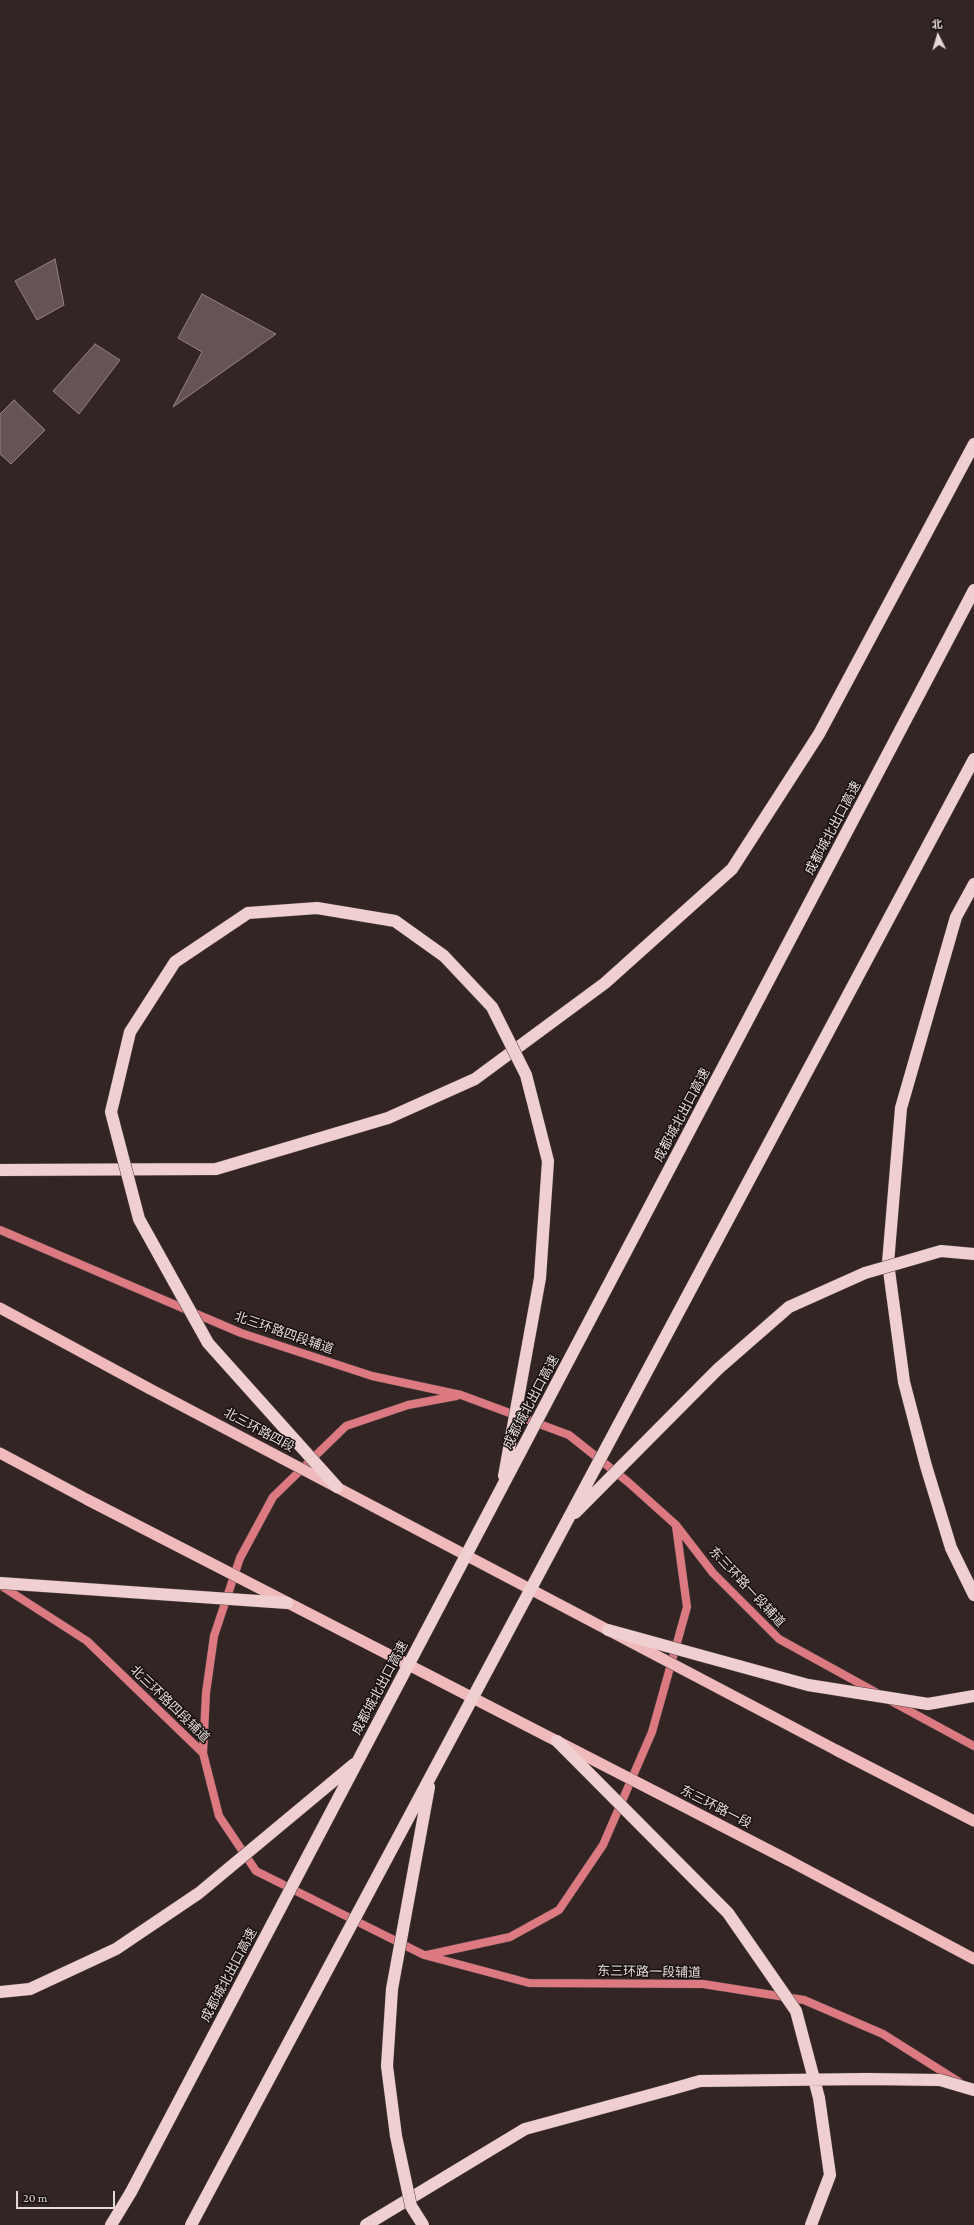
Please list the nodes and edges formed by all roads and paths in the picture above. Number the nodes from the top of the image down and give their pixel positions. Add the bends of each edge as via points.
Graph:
1 (974, 444) edge
2 (974, 590) edge
3 (974, 759) edge
4 (974, 884) edge
5 (0, 1170) edge
6 (0, 1230) edge
7 (974, 1254) edge
8 (0, 1308) edge
9 (461, 1396) junction
10 (569, 1435) joint
11 (0, 1453) edge
12 (337, 1487) junction
13 (501, 1488) junction
14 (566, 1522) junction
15 (676, 1525) junction
16 (0, 1584) edge
17 (974, 1595) edge
18 (287, 1603) junction
19 (608, 1630) junction
20 (974, 1696) edge
21 (557, 1741) junction
22 (974, 1746) edge
23 (203, 1753) junction
24 (358, 1761) junction
25 (431, 1775) junction
26 (974, 1821) edge
27 (315, 1900) joint
28 (424, 1955) junction
29 (974, 1959) edge
30 (0, 1992) edge
31 (974, 2091) edge
32 (111, 2225) edge
33 (191, 2225) edge
34 (366, 2225) edge
35 (423, 2225) edge
36 (811, 2225) edge

1 - 5 highway via 819,734 732,869 605,983 475,1079 388,1118 216,1169
2 - 13 highway, 成都城北出口高速, bridge
3 - 14 highway, bridge
4 - 17 highway via 956,918 901,1108 888,1263 904,1382 951,1548
6 - 9 main road, 北三环路四段辅道 via 241,1332 372,1376
7 - 14 highway, bridge via 941,1251 864,1273 789,1307 718,1369
8 - 12 highway, 北三环路四段, bridge
9 - 10 main road, 北三环路四段辅道
9 - 23 main road via 408,1405 346,1426 273,1497 240,1558 214,1636 206,1693
10 - 15 main road, 东三环路一段辅道 via 628,1482
11 - 18 highway, bridge
12 - 13 highway, bridge via 208,1343 139,1219 111,1112 130,1032 175,962 248,913 317,908 395,921 444,956 492,1007 526,1075 548,1161 540,1278
12 - 19 highway, 北三环路四段, bridge
13 - 24 highway, 成都城北出口高速, bridge
14 - 25 highway, bridge
15 - 22 main road, 东三环路一段辅道 via 713,1573 779,1639
15 - 28 main road via 687,1607 652,1732 603,1845 560,1910 510,1937
16 - 18 highway, bridge
16 - 23 main road, 北三环路四段辅道 via 88,1641
18 - 21 highway, 东三环路一段, bridge
19 - 20 highway, bridge via 808,1684 928,1704
19 - 26 highway, bridge
21 - 29 highway, 东三环路一段, bridge
21 - 36 highway, bridge via 728,1913 796,2011 819,2098 830,2175
23 - 27 main road, 北三环路四段辅道 via 219,1816 256,1871
24 - 30 highway, bridge via 199,1893 116,1949 30,1989
24 - 32 highway, 成都城北出口高速, bridge via 131,2192
25 - 33 highway, bridge
25 - 35 highway, bridge via 392,1989 387,2066 396,2136 411,2206
27 - 28 main road, 东三环路一段辅道
28 - 31 main road, 东三环路一段辅道 via 529,1983 703,1984 804,2000 884,2034
31 - 34 highway, bridge via 940,2080 700,2081 525,2129

